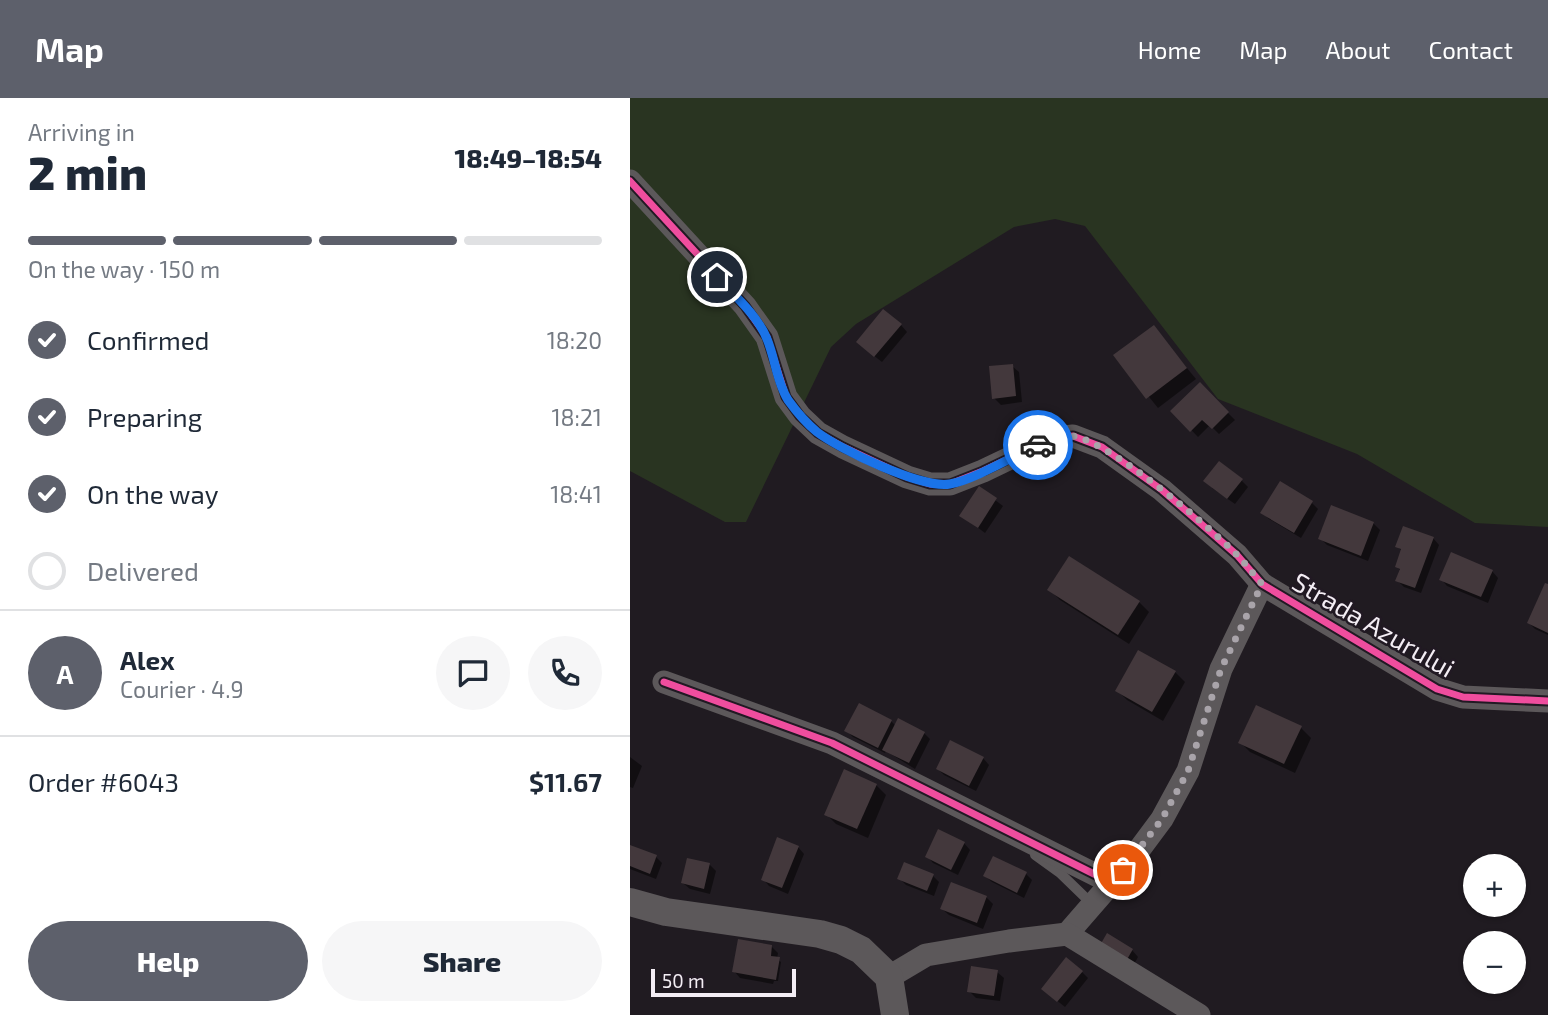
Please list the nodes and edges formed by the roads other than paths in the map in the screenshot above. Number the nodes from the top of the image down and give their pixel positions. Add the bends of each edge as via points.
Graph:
1 (630, 181) edge
2 (1262, 584) junction
3 (664, 682) dead end
4 (1548, 701) edge
5 (931, 805) dead end
6 (1112, 883) junction
7 (630, 902) edge
8 (1092, 904) junction
9 (1067, 934) junction
10 (889, 977) junction
11 (895, 1015) edge
12 (1199, 1015) edge

1 - 2 street, Strada Azurului via 745,306 766,337 786,397 818,433 930,484 950,484 1050,439 1073,436 1102,447 1162,490 1237,555
2 - 4 street, Strada Azurului via 1437,689 1463,697
2 - 6 street via 1221,669 1188,771 1162,819
3 - 6 street via 832,743
5 - 8 lane via 1033,853
6 - 8 street
7 - 10 street via 841,940 861,950
8 - 9 street
9 - 10 street via 926,955
9 - 12 street
10 - 11 street

